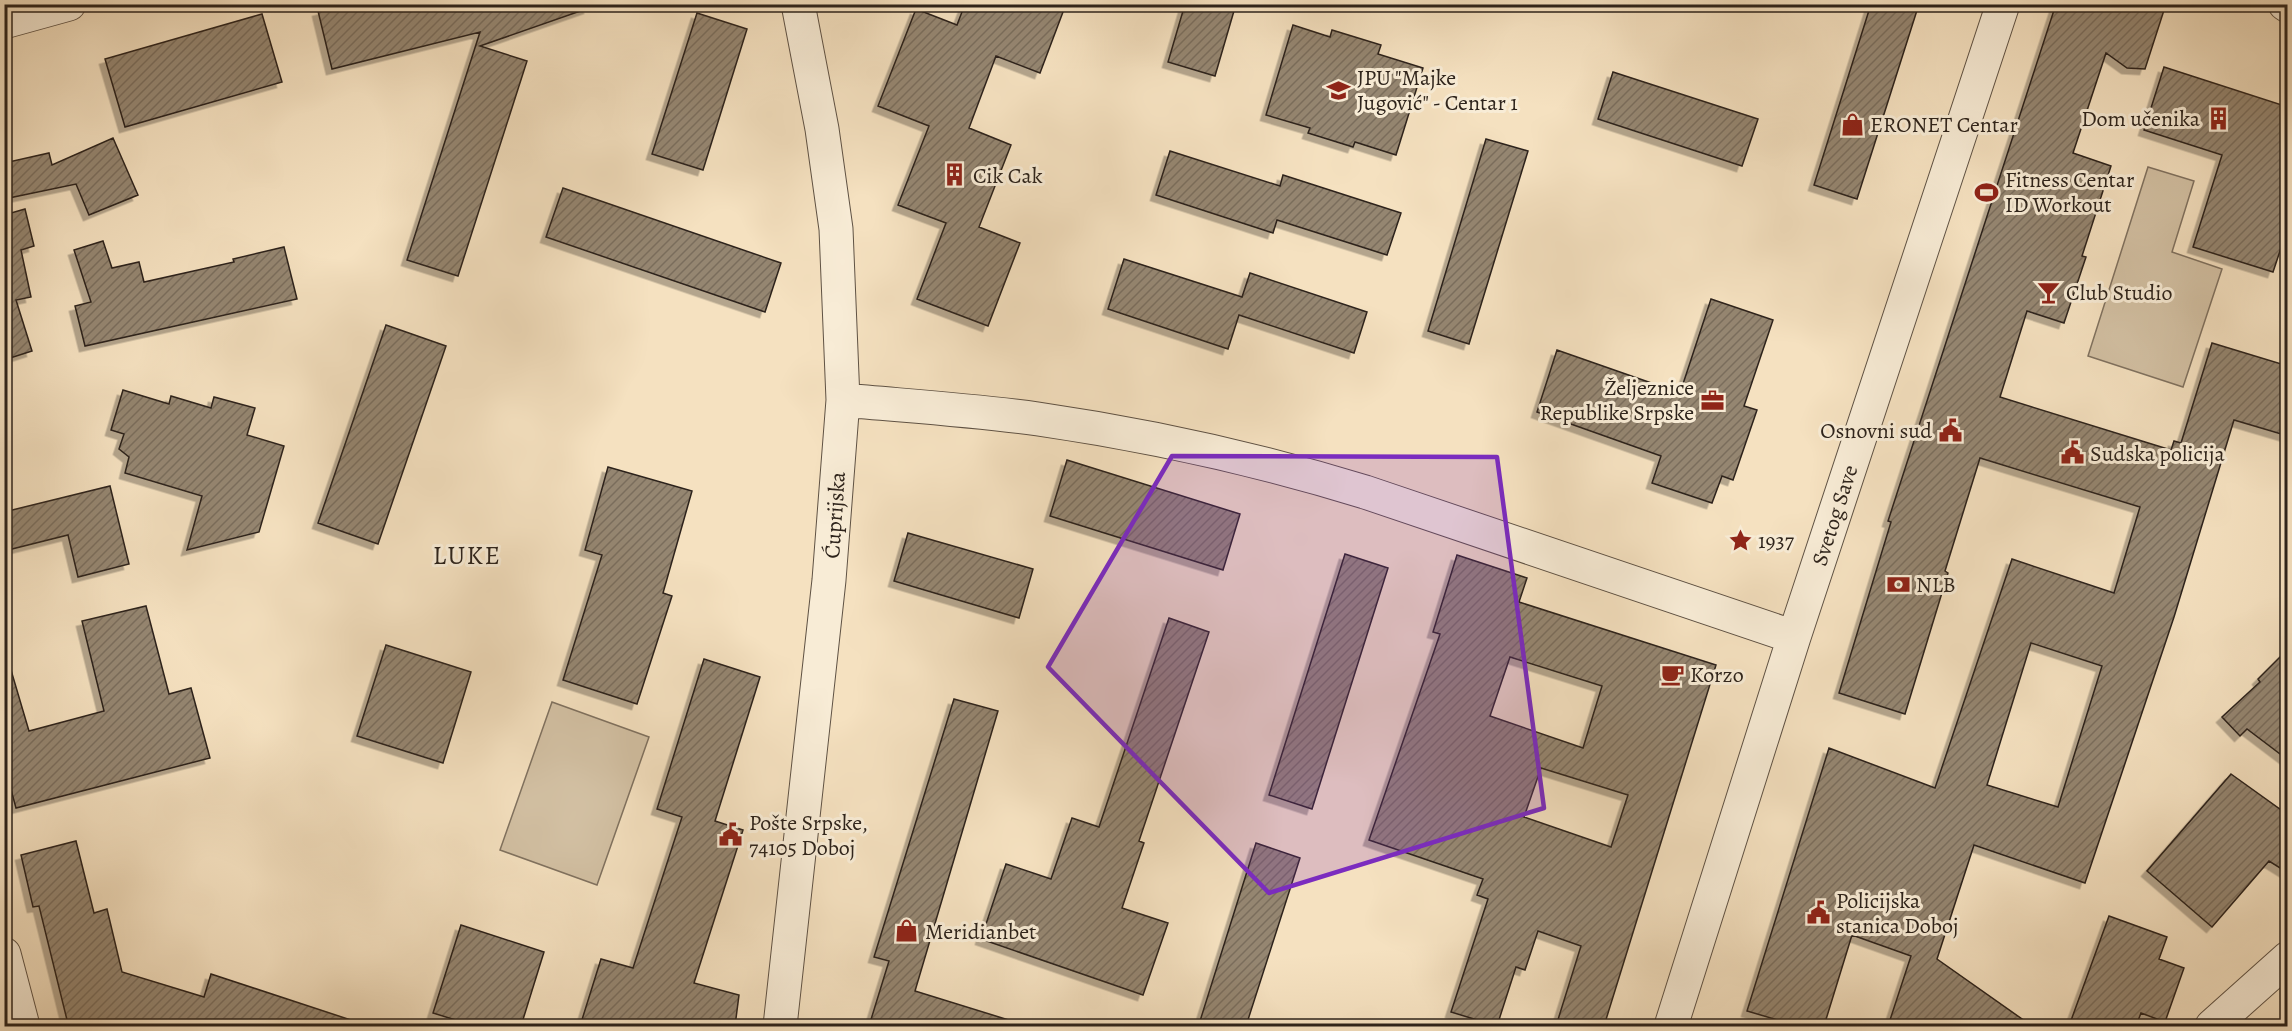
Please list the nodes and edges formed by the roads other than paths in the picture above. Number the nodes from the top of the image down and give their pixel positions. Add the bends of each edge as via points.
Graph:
1 (69, 4) edge
2 (798, 4) edge
3 (2003, 4) edge
4 (4, 22) edge
5 (843, 400) junction
6 (1794, 638) junction
7 (4, 954) edge
8 (2288, 958) edge
9 (23, 1026) edge
10 (780, 1026) edge
11 (1671, 1026) edge
12 (2212, 1026) edge

1 - 4 street
2 - 5 street, Ćuprijska via 836,229
3 - 6 street, Svetog Save
5 - 6 street via 1037,419 1188,445 1293,470
5 - 10 street, Ćuprijska via 830,580
6 - 11 street, Svetog Save
7 - 9 street
8 - 12 street

